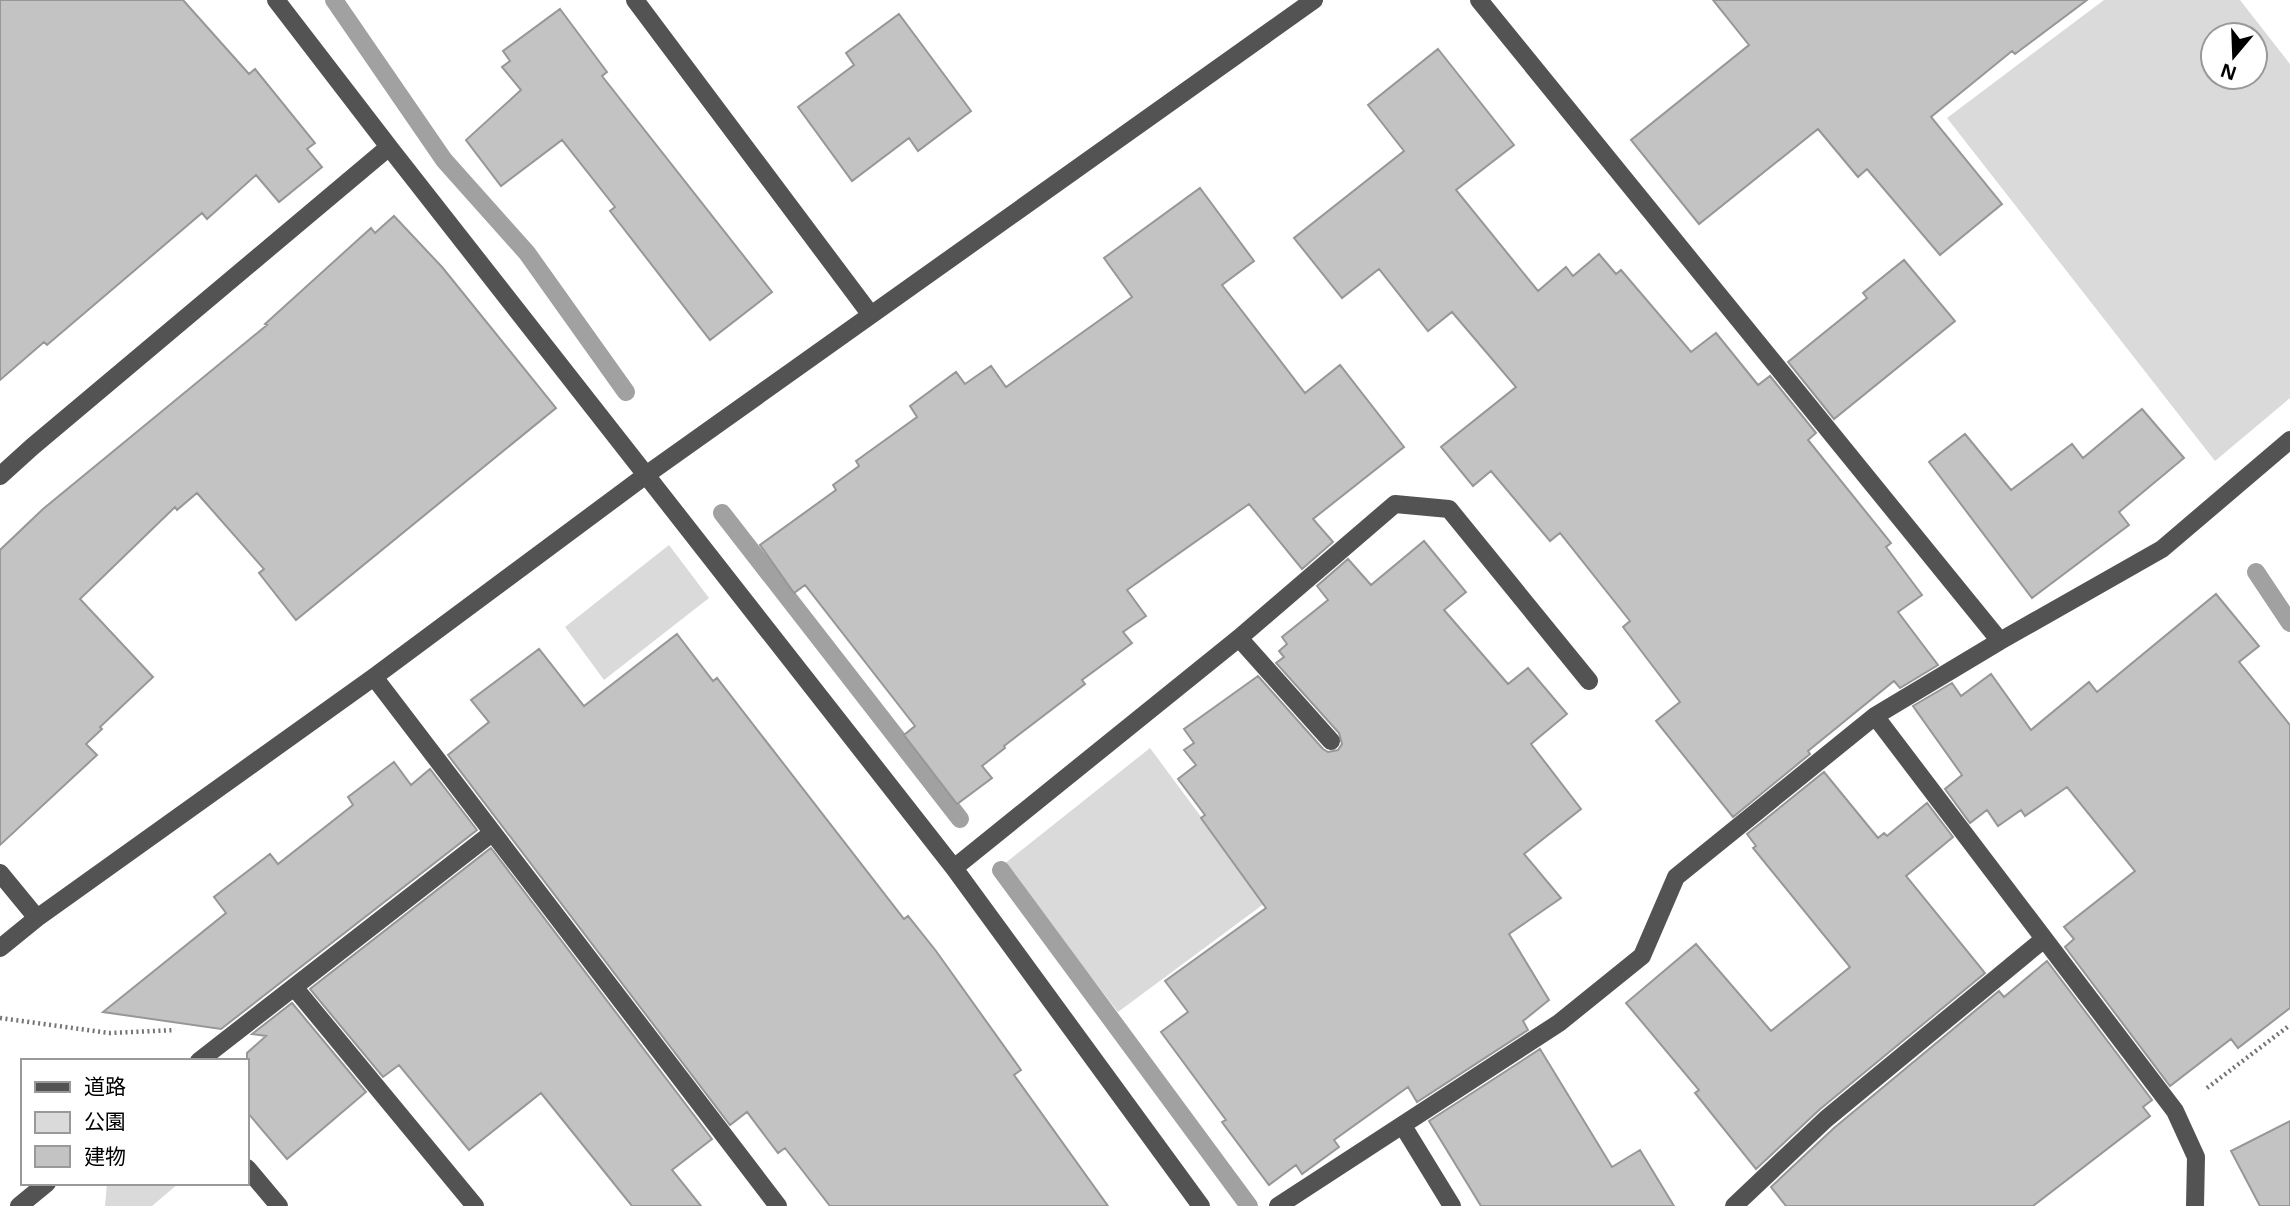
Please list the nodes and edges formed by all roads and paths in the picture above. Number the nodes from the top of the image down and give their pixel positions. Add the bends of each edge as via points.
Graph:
1 (276, 0) edge
2 (635, 0) edge
3 (1314, 0) edge
4 (1479, 0) edge
5 (389, 146) junction
6 (871, 315) junction
7 (2290, 440) edge
8 (646, 475) junction
9 (0, 476) edge
10 (1239, 638) junction
11 (2000, 641) junction
12 (374, 677) junction
13 (1589, 681) dead end
14 (1875, 716) junction
15 (1331, 741) dead end
16 (492, 833) junction
17 (954, 868) junction
18 (0, 873) edge
19 (37, 918) junction
20 (2044, 939) junction
21 (0, 948) edge
22 (293, 987) junction
23 (0, 1018) edge
24 (2290, 1025) edge
25 (202, 1058) edge
26 (2175, 1111) junction
27 (1404, 1126) junction
28 (248, 1169) edge
29 (45, 1185) edge
30 (19, 1206) edge
31 (279, 1206) edge
32 (475, 1206) edge
33 (778, 1206) edge
34 (1201, 1206) edge
35 (1278, 1206) edge
36 (1452, 1206) edge
37 (1734, 1206) edge
38 (2196, 1206) edge

1 - 5 street
2 - 6 street
3 - 6 street
4 - 11 street
5 - 8 street
5 - 9 street
6 - 8 street
7 - 11 street via 2162,549
8 - 12 street
8 - 17 street
10 - 13 street via 1395,504 1449,509
10 - 15 street
10 - 17 street
11 - 14 street
12 - 16 street
12 - 19 street
14 - 20 street
14 - 27 street via 1676,877 1642,957 1559,1023
16 - 22 street
16 - 33 street
17 - 34 street
18 - 19 street
19 - 21 street
20 - 26 street
20 - 37 street via 1826,1119
22 - 25 street
22 - 32 street
23 - 25 path via 109,1033 175,1030
24 - 26 path
26 - 38 street via 2196,1157
27 - 35 street
27 - 36 street
28 - 31 street
29 - 30 street

